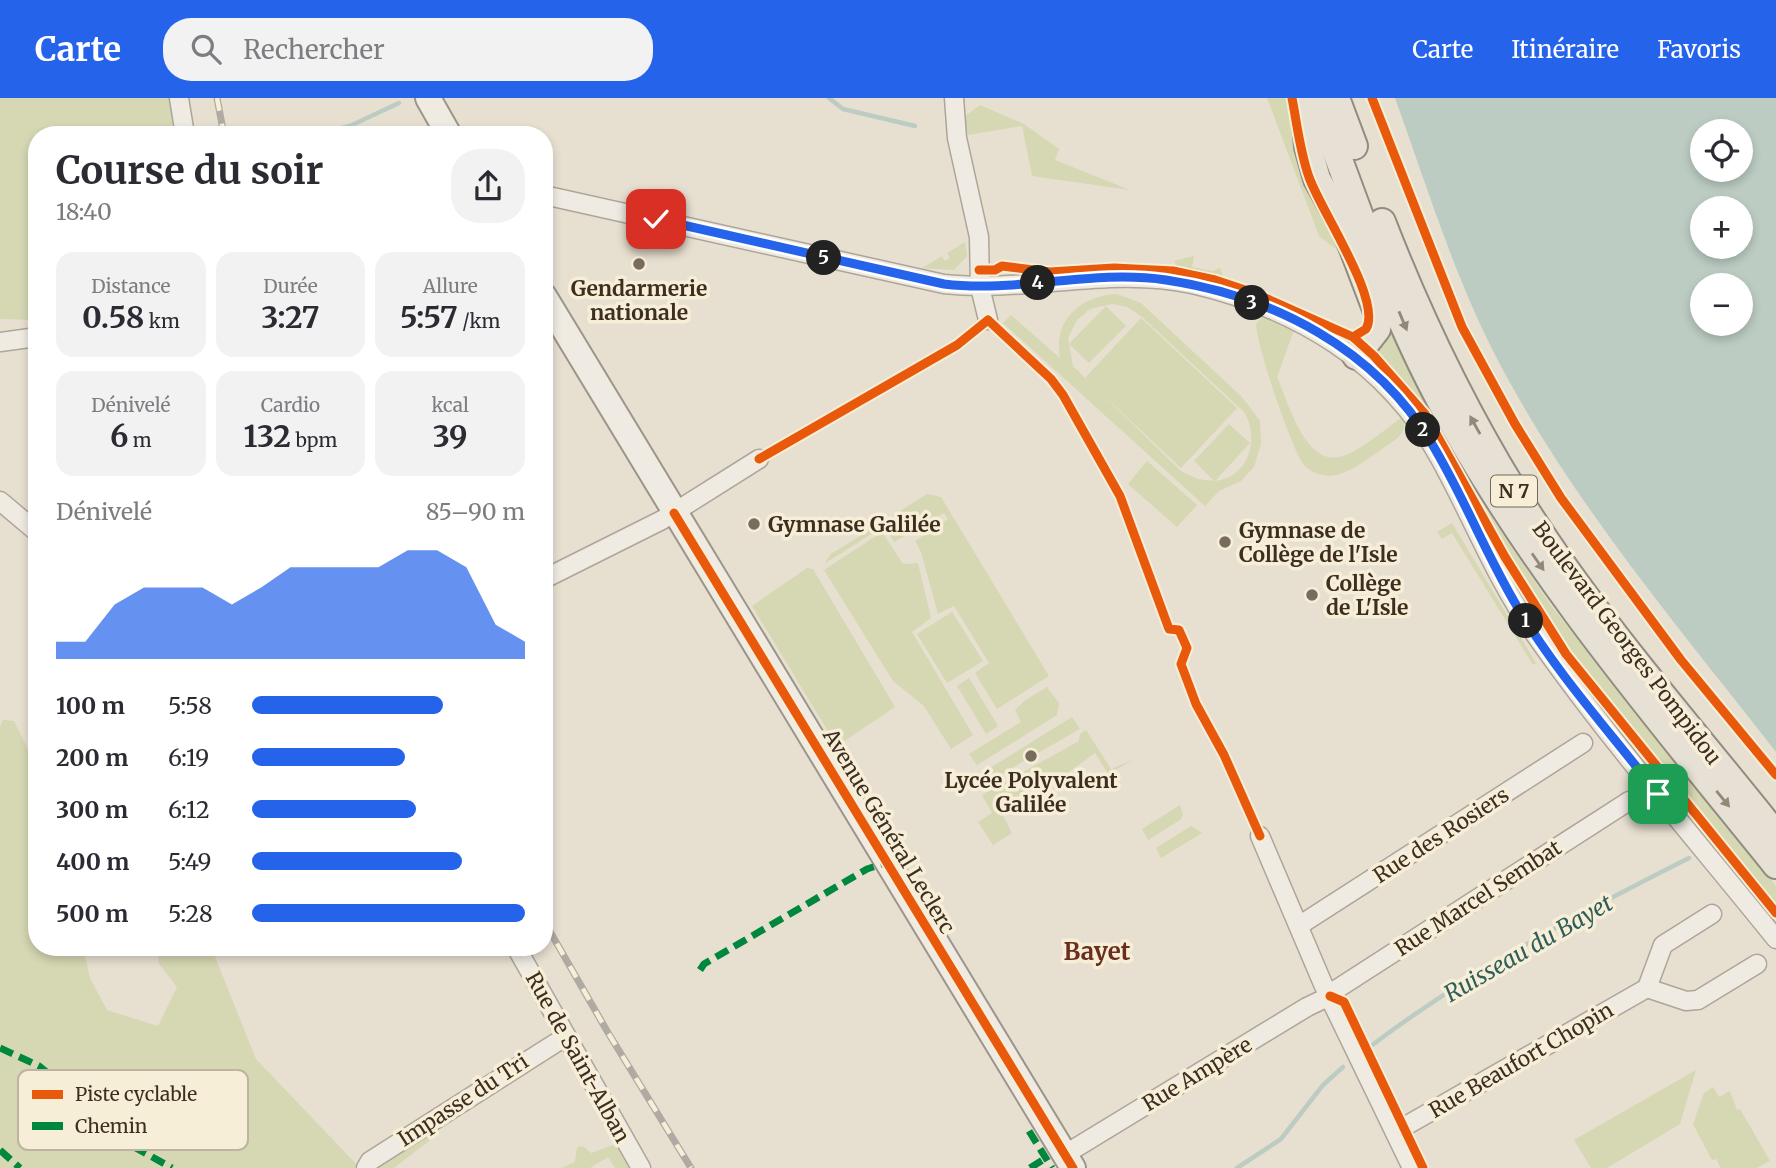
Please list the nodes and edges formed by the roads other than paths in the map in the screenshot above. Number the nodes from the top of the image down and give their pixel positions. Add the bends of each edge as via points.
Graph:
1 (179, 98) edge
2 (428, 98) edge
3 (954, 98) edge
4 (1304, 98) edge
5 (1316, 98) edge
6 (1336, 98) edge
7 (184, 126) edge
8 (444, 126) edge
9 (553, 197) edge
10 (980, 287) junction
11 (553, 310) edge
12 (988, 320) dead end
13 (28, 338) edge
14 (0, 342) edge
15 (1356, 356) junction
16 (758, 459) dead end
17 (0, 501) edge
18 (674, 513) junction
19 (28, 524) edge
20 (553, 574) edge
21 (1583, 743) dead end
22 (1629, 801) dead end
23 (1776, 835) edge
24 (1260, 836) dead end
25 (1776, 865) edge
26 (1712, 914) dead end
27 (1300, 925) junction
28 (1776, 939) edge
29 (521, 956) edge
30 (1757, 964) dead end
31 (1647, 988) junction
32 (1330, 996) junction
33 (565, 1037) junction
34 (1395, 1132) junction
35 (1069, 1161) edge
36 (366, 1168) edge
37 (641, 1168) edge
38 (1412, 1168) edge

1 - 7 street
2 - 8 main road
3 - 10 street via 957,138 979,237
4 - 15 main road via 1308,147 1317,179 1347,233 1379,317 1377,329
5 -> 25 main road, Boulevard Georges Pompidou / N 7 via 1416,354 1491,490 1564,599
23 -> 6 main road, Boulevard Georges Pompidou / N 7 via 1570,575 1493,457 1416,306
9 - 10 street via 921,281
10 - 12 street
10 - 15 street via 1126,277 1190,284 1269,310 1324,335
11 - 18 main road, Avenue Général Leclerc
13 - 14 street
15 - 28 street via 1393,390 1422,428 1517,606 1557,665
16 - 18 street
17 - 19 street
18 - 20 street
18 - 35 main road, Avenue Général Leclerc
21 - 27 street, Rue des Rosiers
22 - 32 street, Rue Marcel Sembat
24 - 27 street
26 - 31 street via 1663,945
27 - 32 street
29 - 33 street, Rue de Saint-Alban
30 - 31 street via 1698,1000 1686,1001
31 - 34 street, Rue Beaufort Chopin
32 - 34 street
32 - 35 street, Rue Ampère
33 - 36 street, Impasse du Tri via 380,1154
33 - 37 street, Rue de Saint-Alban
34 - 38 street

